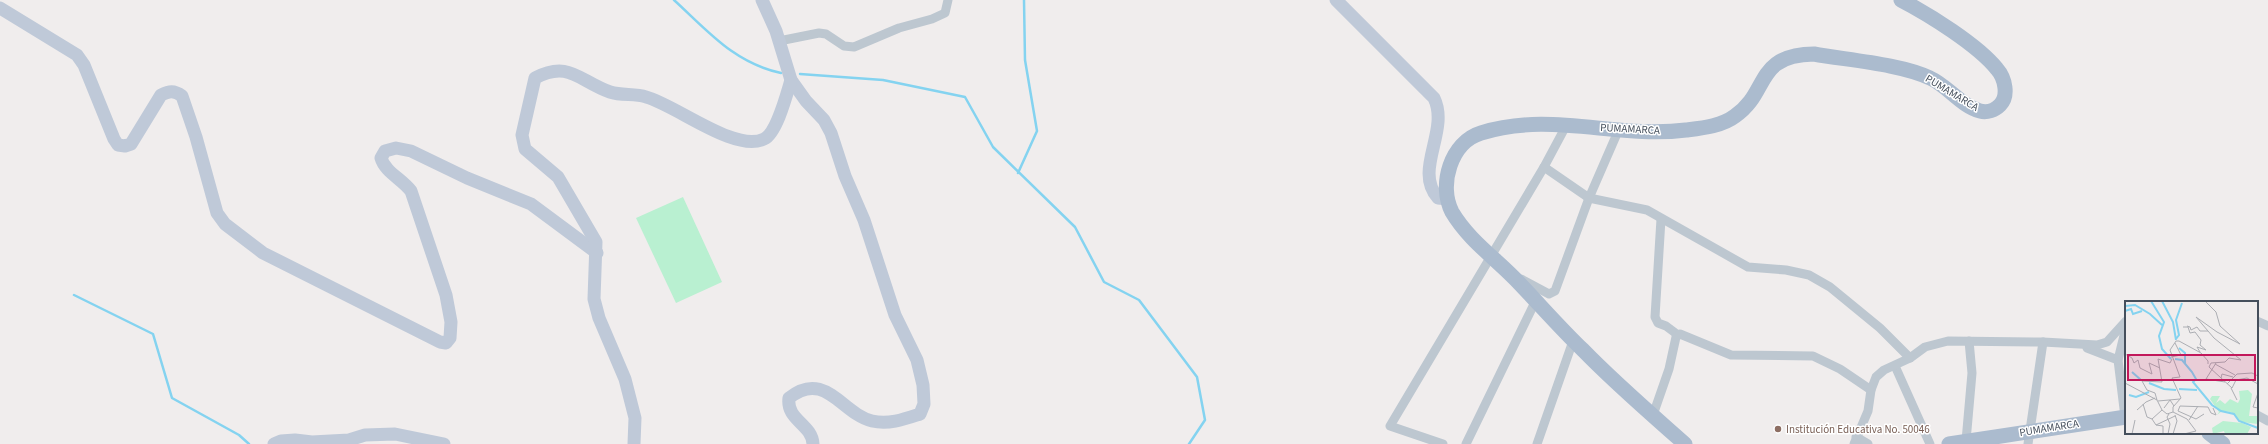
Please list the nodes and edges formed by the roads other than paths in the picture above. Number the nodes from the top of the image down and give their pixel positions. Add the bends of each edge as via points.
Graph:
1 (762, 0) edge
2 (948, 0) edge
3 (1336, 0) edge
4 (1901, 0) edge
5 (0, 8) edge
6 (779, 42) junction
7 (791, 80) junction
8 (1567, 124) junction
9 (1619, 129) junction
10 (1544, 167) junction
11 (1589, 198) junction
12 (1448, 199) junction
13 (1661, 219) junction
14 (597, 253) junction
15 (1492, 253) junction
16 (1536, 300) junction
17 (2258, 321) edge
18 (2125, 322) edge
19 (2268, 326) edge
20 (2125, 331) edge
21 (1678, 335) junction
22 (1573, 341) junction
23 (1969, 341) junction
24 (2043, 342) junction
25 (2079, 345) junction
26 (1910, 358) junction
27 (2118, 360) junction
28 (1895, 366) junction
29 (1871, 390) junction
30 (1653, 416) junction
31 (2258, 416) edge
32 (2125, 417) edge
33 (2268, 421) edge
34 (2210, 434) edge
35 (2029, 437) edge
36 (1855, 441) edge
37 (1966, 441) junction
38 (274, 444) edge
39 (444, 444) edge
40 (634, 444) edge
41 (813, 444) edge
42 (1443, 444) edge
43 (1466, 444) edge
44 (1537, 444) edge
45 (1685, 444) edge
46 (1868, 444) edge
47 (1930, 444) edge
48 (1949, 444) edge
49 (2223, 444) edge

1 - 6 street
2 - 6 street via 945,13 899,28 854,47 844,46 826,34 819,33
3 - 12 street via 1434,98 1439,121 1429,174 1434,193 1438,198
4 - 9 main road, PUMAMARCA via 1936,20 1998,69 2005,86 2003,101 1999,106 1981,111 1930,78 1908,70 1801,54 1788,57 1770,69 1746,106 1736,116 1723,123 1684,130
5 - 14 street via 76,55 84,65 118,145 131,144 161,96 169,91 177,92 182,96 196,137 217,213 225,224 263,252 440,342 446,342 450,338 451,322 446,295 411,191 404,181 383,166 381,158 385,151 396,148 411,151 428,161 531,204
6 - 7 street
7 - 14 street via 774,126 765,139 751,142 735,139 714,130 645,96 612,93 564,70 548,71 535,78 522,135 526,149 558,177 596,242
7 - 41 street via 824,120 831,133 845,176 877,254 895,315 917,360 923,385 924,404 920,414 883,422 871,421 827,392 808,389 797,392 789,398 788,406 794,417 808,430
8 - 9 main road, PUMAMARCA
8 - 10 street
8 - 12 main road, PUMAMARCA via 1530,124 1474,136 1457,151 1448,169
9 - 11 street
10 - 11 street
10 - 15 street
11 - 13 street via 1646,210
11 - 15 street via 1552,293 1549,294 1520,278
12 - 15 main road, PUMAMARCA via 1452,212 1466,233
13 - 21 street via 1655,317 1658,323
13 - 26 street via 1748,267 1809,275 1830,287 1880,328
14 - 40 street via 594,299 599,318 625,378 635,418
15 - 16 main road, PUMAMARCA
15 - 42 street via 1390,426
16 - 22 main road, PUMAMARCA
16 - 43 street
17 - 19 street
18 - 25 street via 2108,342
20 - 27 street
21 - 29 street via 1697,340 1731,355 1813,356 1840,369
21 - 30 street
22 - 30 main road, PUMAMARCA
22 - 44 street
23 - 24 street
23 - 26 street via 1948,341 1925,348
23 - 37 street via 1972,373
24 - 25 street
24 - 35 street
25 - 27 street
26 - 28 street
27 - 32 street
28 - 29 street via 1884,370 1876,377
28 - 47 street
29 - 36 street via 1868,411
30 - 45 main road, PUMAMARCA
31 - 33 street
32 - 35 main road, PUMAMARCA
34 - 49 main road
35 - 37 main road, PUMAMARCA
36 - 46 street
37 - 48 main road, PUMAMARCA
38 - 39 street via 281,441 349,440 365,435 395,434

